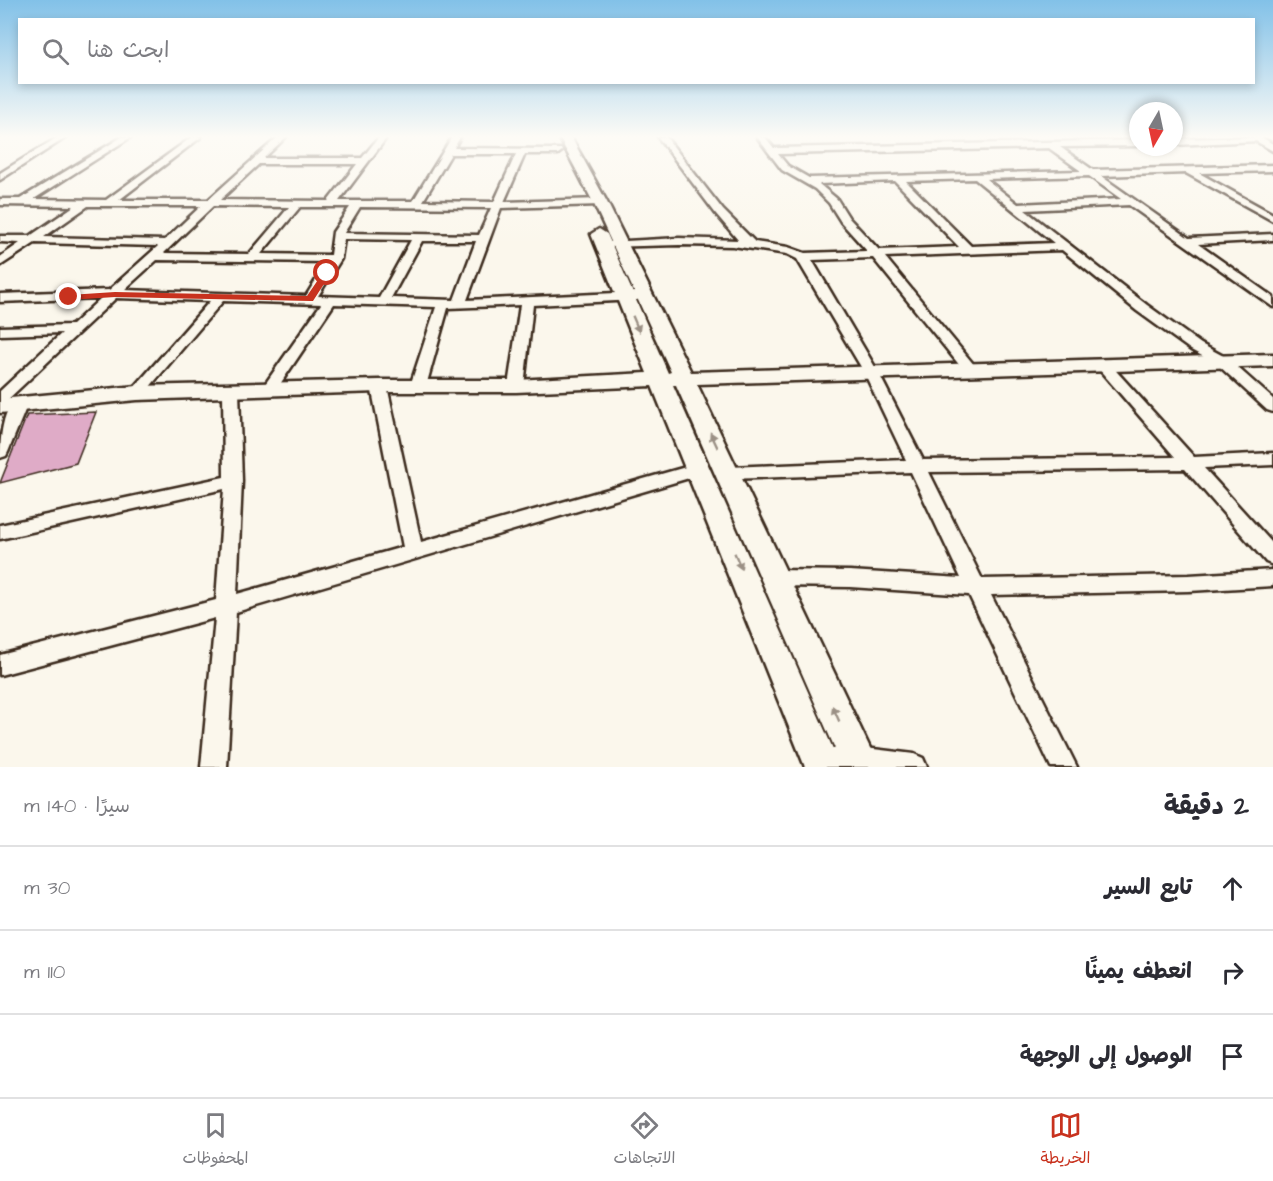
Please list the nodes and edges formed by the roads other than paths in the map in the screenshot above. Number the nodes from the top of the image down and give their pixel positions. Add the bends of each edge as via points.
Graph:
1 (69, 173) edge
2 (148, 173) edge
3 (244, 173) edge
4 (356, 173) edge
5 (434, 173) edge
6 (512, 173) edge
7 (575, 173) edge
8 (691, 173) edge
9 (793, 173) edge
10 (1088, 173) edge
11 (1145, 173) edge
12 (1192, 173) edge
13 (1091, 175) junction
14 (978, 177) junction
15 (898, 179) junction
16 (808, 181) junction
17 (0, 202) edge
18 (592, 202) junction
19 (1131, 202) junction
20 (21, 203) junction
21 (85, 203) junction
22 (108, 203) junction
23 (211, 204) junction
24 (297, 204) junction
25 (331, 204) junction
26 (357, 204) junction
27 (416, 205) junction
28 (498, 205) junction
29 (1014, 207) junction
30 (1273, 218) edge
31 (338, 236) junction
32 (418, 237) junction
33 (1273, 237) edge
34 (483, 238) junction
35 (0, 239) edge
36 (28, 241) junction
37 (1187, 241) junction
38 (165, 243) junction
39 (611, 244) junction
40 (751, 244) junction
41 (1065, 246) junction
42 (969, 251) junction
43 (877, 255) junction
44 (156, 256) junction
45 (803, 257) junction
46 (252, 258) junction
47 (335, 259) junction
48 (0, 262) edge
49 (115, 294) junction
50 (220, 297) junction
51 (634, 297) junction
52 (0, 298) edge
53 (310, 299) junction
54 (330, 300) junction
55 (383, 302) junction
56 (527, 303) junction
57 (1273, 303) edge
58 (442, 304) junction
59 (459, 304) junction
60 (76, 329) junction
61 (0, 331) edge
62 (1273, 360) edge
63 (1222, 361) junction
64 (1103, 365) junction
65 (970, 369) junction
66 (871, 372) junction
67 (684, 378) junction
68 (660, 380) junction
69 (380, 386) junction
70 (418, 386) junction
71 (516, 386) junction
72 (269, 390) junction
73 (231, 391) junction
74 (137, 393) junction
75 (7, 402) edge
76 (1273, 407) edge
77 (0, 452) edge
78 (1273, 459) edge
79 (1189, 463) junction
80 (916, 466) junction
81 (700, 469) junction
82 (729, 473) junction
83 (233, 481) junction
84 (737, 527) junction
85 (0, 532) edge
86 (413, 551) junction
87 (1273, 556) edge
88 (775, 578) junction
89 (1273, 578) edge
90 (975, 587) junction
91 (226, 606) junction
92 (0, 665) edge
93 (859, 763) edge
94 (822, 764) edge
95 (214, 767) edge
96 (914, 767) edge
97 (1064, 767) edge

1 - 20 street
2 - 22 street
3 - 23 street
4 - 25 street
5 - 27 street
6 - 28 street
7 - 18 street
8 - 40 street
9 - 16 street
10 - 13 street
11 - 13 street
12 - 30 street
13 - 14 street
13 - 19 street
14 - 15 street
14 - 29 street
15 - 16 street
15 - 42 street
16 - 43 street via 833,201
17 - 20 street
18 - 28 street
18 - 39 street
19 - 29 street
19 - 37 street
20 - 21 street
21 - 22 street
21 - 36 street
22 - 23 street
23 - 24 street
23 - 38 street
24 - 25 street
24 - 46 street
25 - 26 street
26 - 27 street
26 - 31 street
27 - 28 street
28 - 34 street
29 - 41 street
31 - 32 street
31 - 47 street
32 - 34 street
32 - 55 street
33 - 37 street
34 - 59 street
35 - 36 street
36 - 38 street
36 - 48 street
37 - 57 street
38 - 44 street
39 - 40 street
39 - 51 street
40 - 45 street via 785,249
41 - 42 street
41 - 63 street via 1171,329
42 - 43 street
43 - 45 street
43 - 65 street
44 - 46 street
44 - 49 street
45 - 66 street
46 - 47 street
47 - 53 street
49 - 50 street
49 - 52 street
49 - 60 street
50 - 53 street
50 - 74 street
51 - 56 street
51 - 67 street
51 -> 68 street
53 - 54 street
54 - 55 street
54 - 72 street
55 - 58 street
56 - 59 street
56 - 71 street
58 - 59 street
58 - 70 street
60 - 61 street
60 - 75 street
62 - 63 street
63 - 64 street
63 - 76 street
64 - 65 street
64 - 79 street
65 - 66 street
66 - 67 street
66 - 80 street
67 - 68 street
82 -> 67 street
68 - 71 street
68 - 81 street
69 - 70 street
69 - 72 street
69 - 86 street
70 - 71 street
72 - 73 street
73 - 74 street
73 - 83 street
74 - 75 street
75 - 77 street
78 - 79 street
79 - 80 street
79 - 87 street
80 - 82 street
80 - 90 street
81 - 84 street
81 - 86 street
82 - 84 street
83 - 85 street
83 - 91 street
84 - 88 street
84 -> 94 street
86 - 91 street
88 - 90 street
93 -> 88 street
89 - 90 street
90 - 97 street
91 - 92 street
91 - 95 street
93 - 94 street
93 - 96 street

